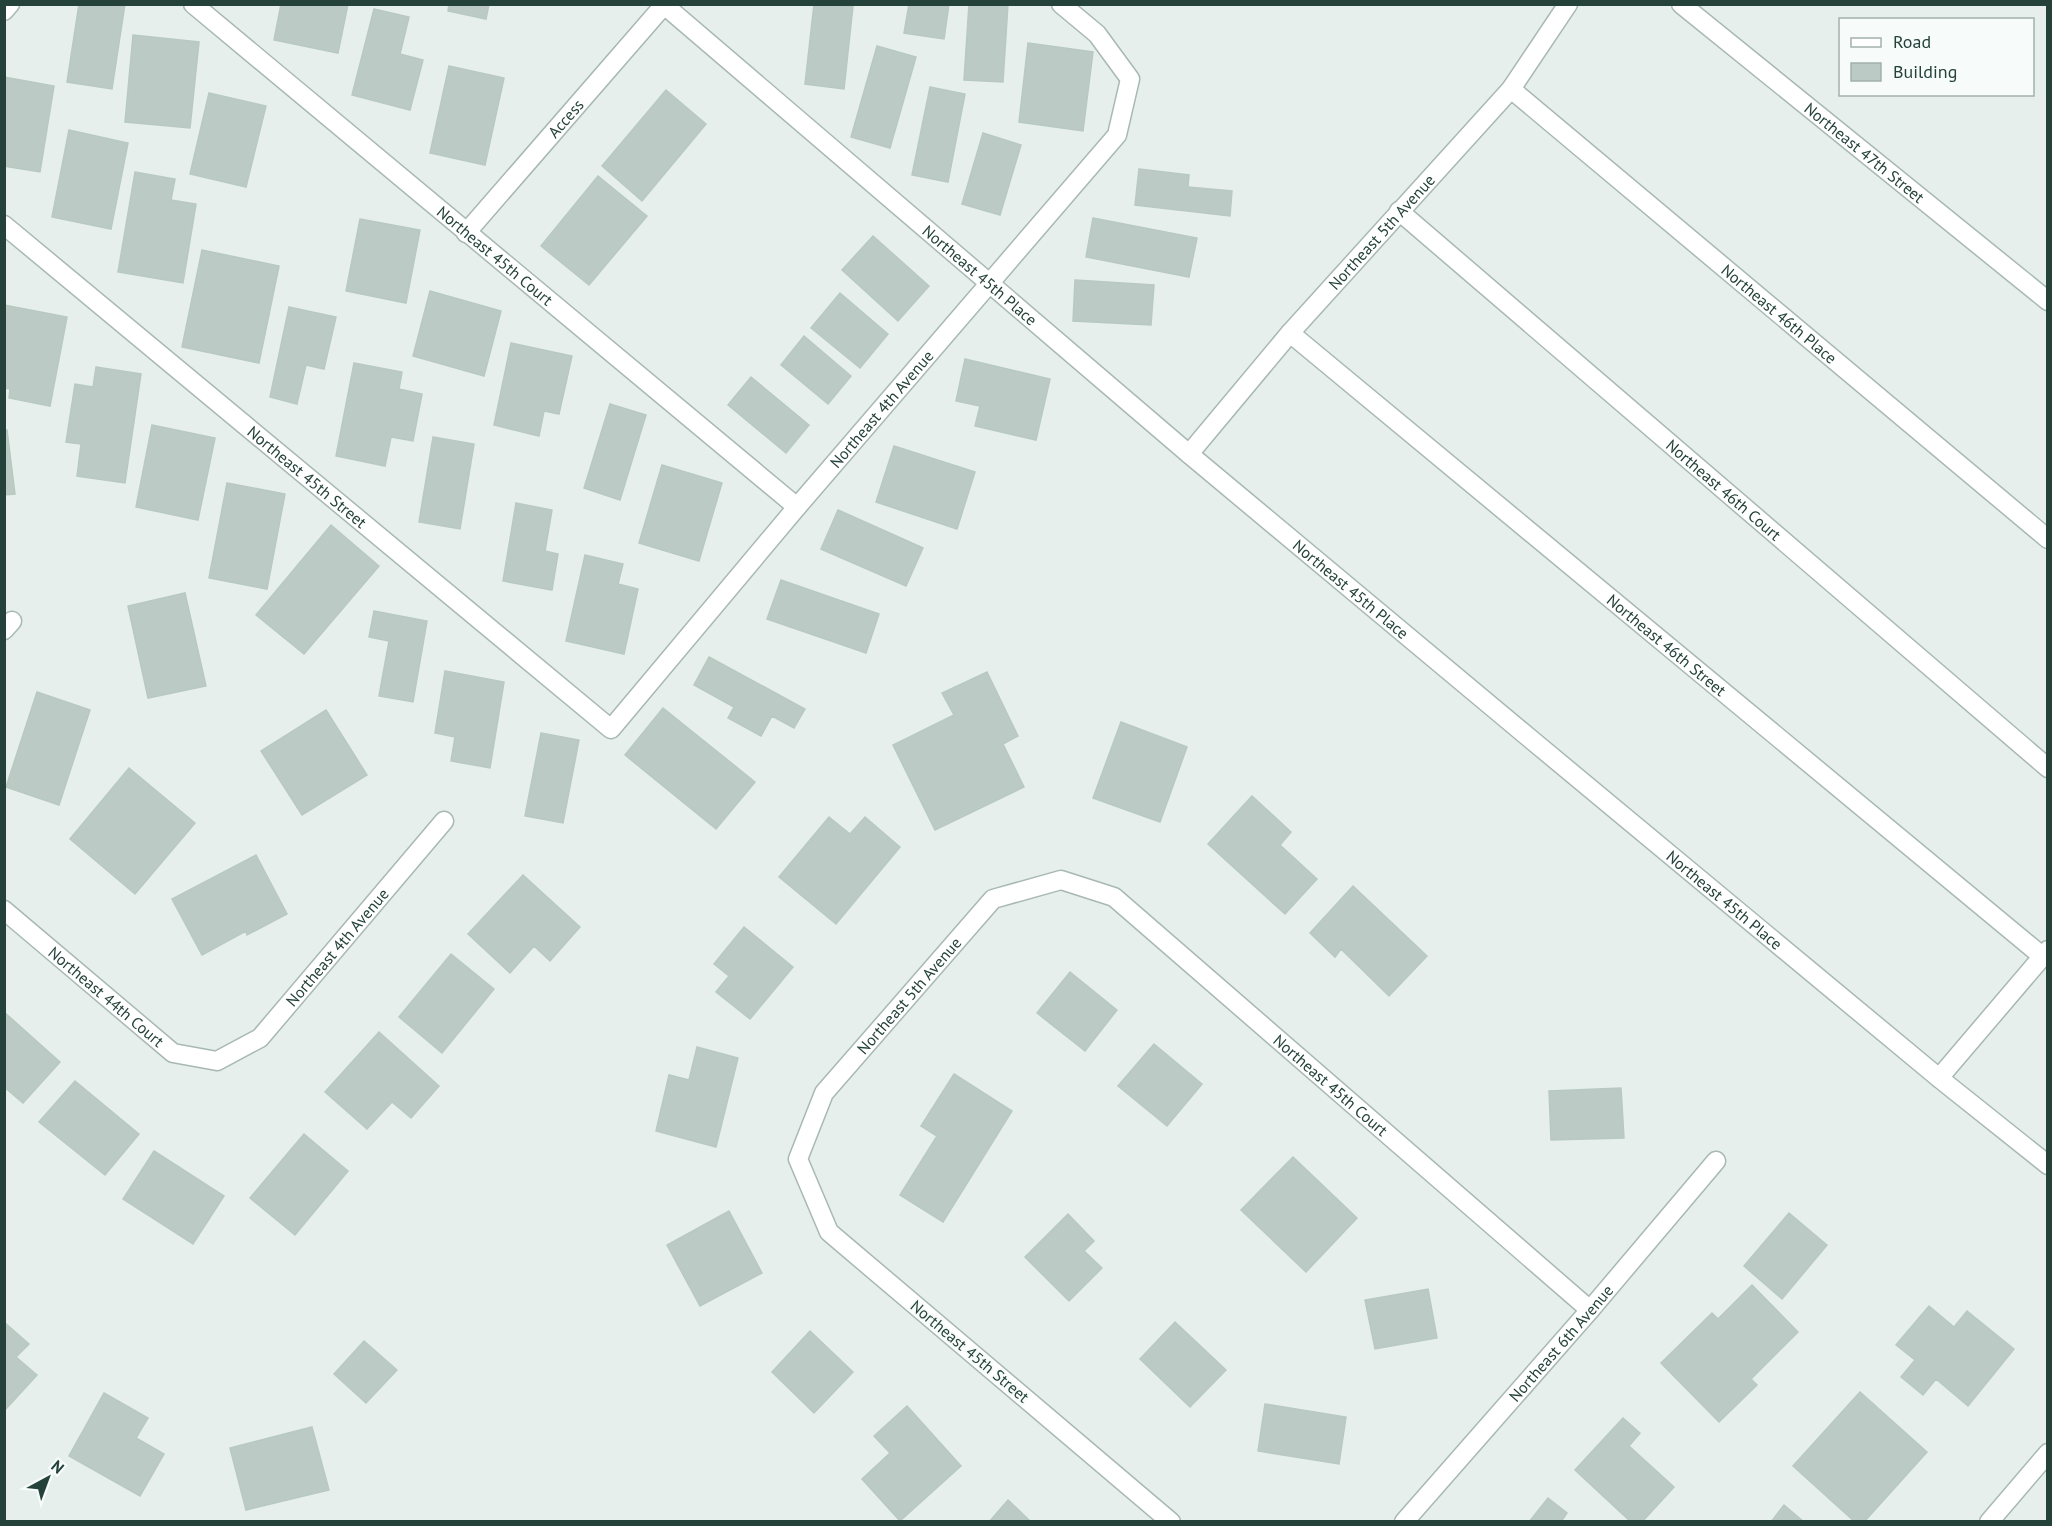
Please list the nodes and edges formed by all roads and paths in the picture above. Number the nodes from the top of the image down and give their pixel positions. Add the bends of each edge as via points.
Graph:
1 (10, 4) edge
2 (193, 4) edge
3 (1062, 4) edge
4 (1568, 4) edge
5 (1681, 4) edge
6 (664, 5) edge
7 (4, 11) edge
8 (1511, 89) junction
9 (1399, 211) junction
10 (4, 225) edge
11 (466, 233) junction
12 (990, 283) junction
13 (2048, 301) edge
14 (1290, 333) junction
15 (1189, 454) junction
16 (797, 507) junction
17 (2048, 539) edge
18 (611, 729) joint
19 (2048, 768) edge
20 (444, 821) dead end
21 (1061, 880) joint
22 (4, 910) edge
23 (2045, 953) edge
24 (217, 1061) joint
25 (1939, 1078) junction
26 (798, 1159) joint
27 (1716, 1161) dead end
28 (2048, 1165) edge
29 (1590, 1310) junction
30 (2048, 1453) edge
31 (1171, 1521) edge
32 (1404, 1521) edge
33 (1989, 1521) edge

1 - 7 street
2 - 11 street, Northeast 45th Court
3 - 12 street, Northeast 4th Avenue via 1097,34 1130,79 1117,135
4 - 8 street, Northeast 5th Avenue
5 - 13 street, Northeast 47th Street
6 - 11 street, Access
6 - 12 street, Northeast 45th Place
8 - 9 street, Northeast 5th Avenue
8 - 17 street, Northeast 46th Place
9 - 14 street, Northeast 5th Avenue
9 - 19 street, Northeast 46th Court
10 - 18 street, Northeast 45th Street
11 - 16 street, Northeast 45th Court
12 - 15 street, Northeast 45th Place
12 - 16 street, Northeast 4th Avenue
14 - 15 street, Northeast 5th Avenue
14 - 23 street, Northeast 46th Street
15 - 25 street, Northeast 45th Place
16 - 18 street, Northeast 4th Avenue
20 - 24 street, Northeast 4th Avenue via 260,1038
21 - 26 street, Northeast 5th Avenue via 993,899 824,1093
21 - 29 street, Northeast 45th Court via 1114,897
22 - 24 street, Northeast 44th Court via 173,1053
23 - 25 street
25 - 28 street, Northeast 45th Place
26 - 31 street, Northeast 45th Street via 830,1232
27 - 29 street, Northeast 6th Avenue
29 - 32 street, Northeast 6th Avenue
30 - 33 street

